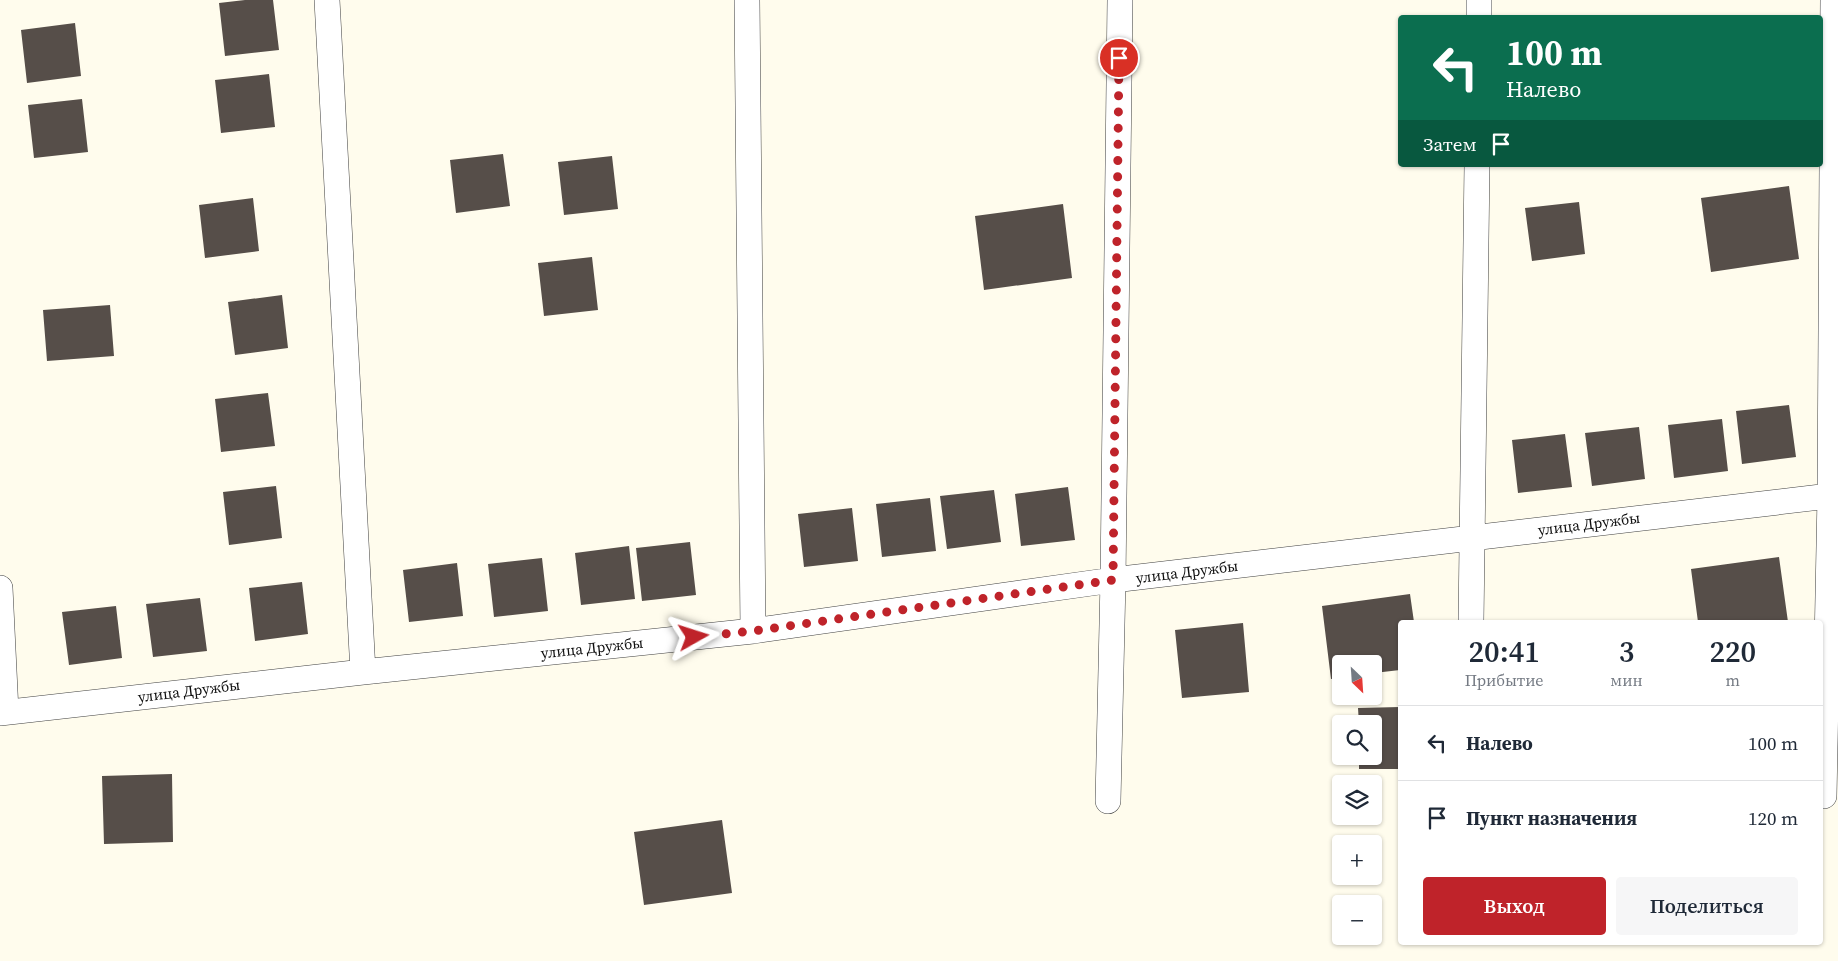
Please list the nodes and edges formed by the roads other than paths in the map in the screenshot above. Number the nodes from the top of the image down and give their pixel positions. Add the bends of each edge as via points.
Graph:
1 (327, 0) edge
2 (748, 0) edge
3 (1120, 0) edge
4 (1479, 0) edge
5 (1833, 0) edge
6 (1479, 15) edge
7 (1477, 167) edge
8 (1834, 495) edge
9 (1473, 538) junction
10 (1113, 580) junction
11 (0, 588) edge
12 (1471, 620) edge
13 (753, 631) junction
14 (363, 672) junction
15 (3, 713) edge
16 (1824, 796) dead end
17 (1108, 801) dead end

1 - 14 street
2 - 13 street
3 - 10 street
4 - 6 street
5 - 8 street
7 - 9 street
8 - 9 street, улица Дружбы
8 - 16 street
9 - 10 street, улица Дружбы
9 - 12 street
10 - 13 street, улица Дружбы
10 - 17 street
11 - 15 street
13 - 14 street, улица Дружбы
14 - 15 street, улица Дружбы

